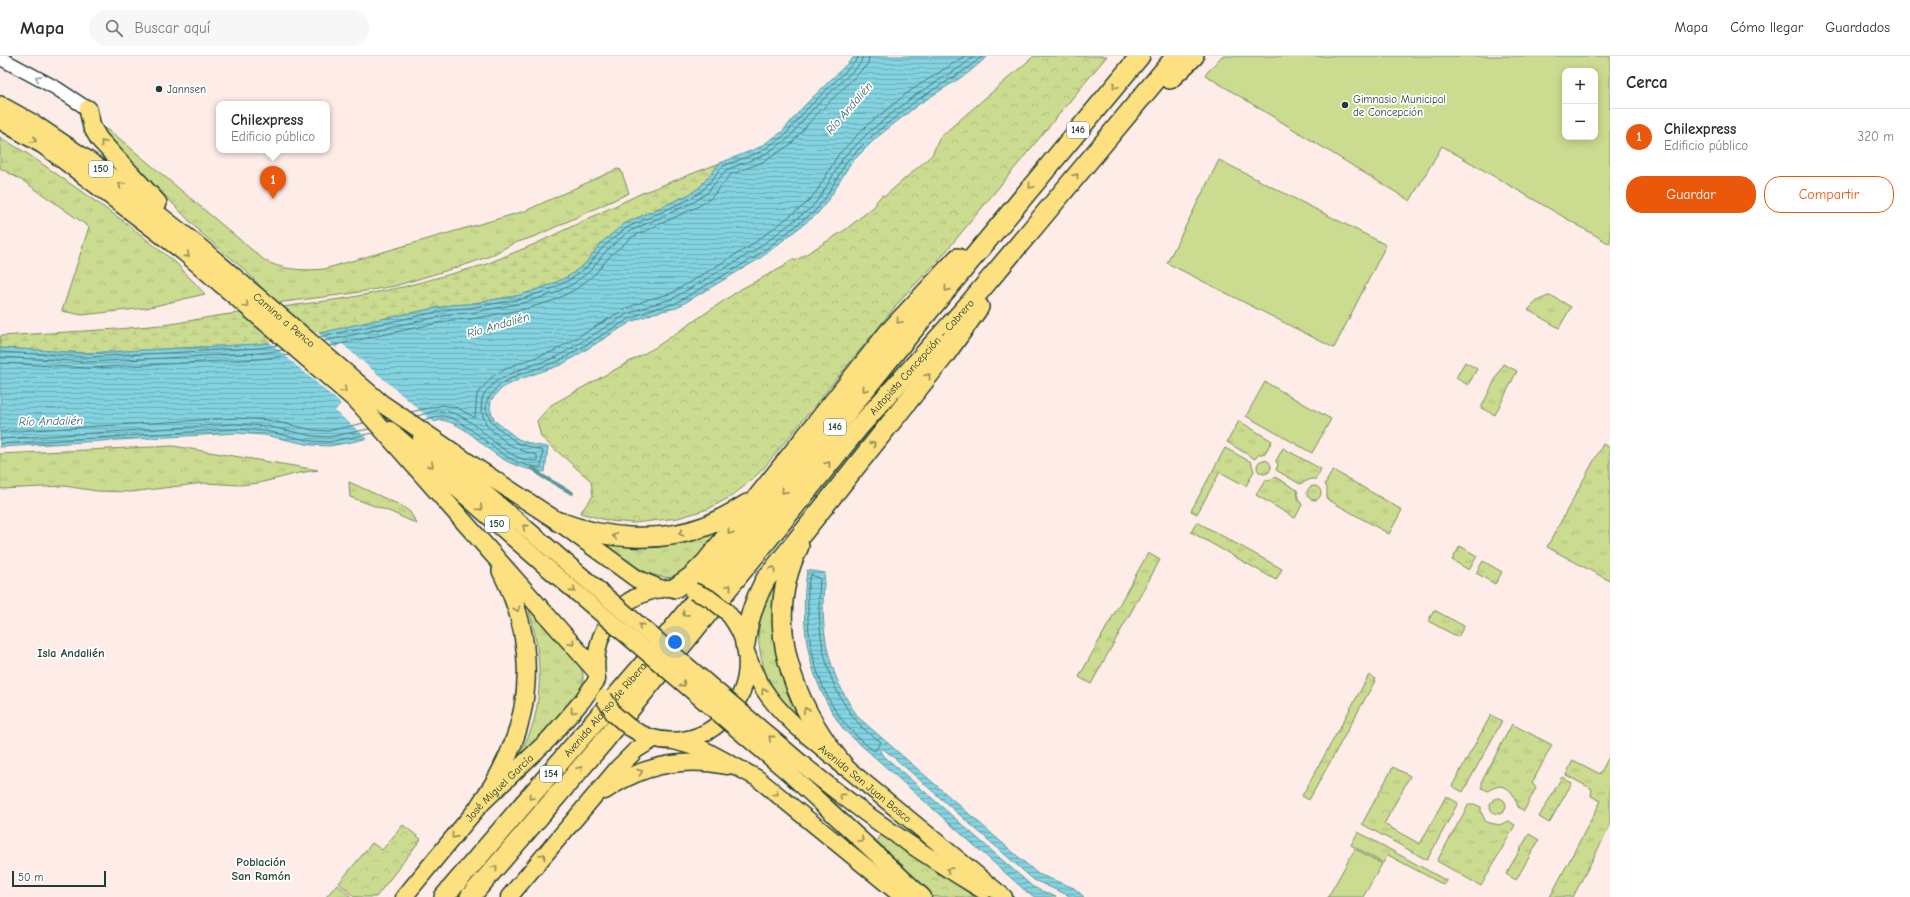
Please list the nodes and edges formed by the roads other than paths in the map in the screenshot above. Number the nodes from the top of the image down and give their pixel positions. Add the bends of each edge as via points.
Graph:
1 (1140, 56) edge
2 (1176, 56) edge
3 (1194, 56) edge
4 (0, 58) edge
5 (1138, 102) junction
6 (0, 105) edge
7 (88, 109) joint
8 (0, 120) edge
9 (1016, 204) junction
10 (1033, 228) junction
11 (196, 244) junction
12 (224, 277) junction
13 (457, 479) junction
14 (754, 501) junction
15 (814, 518) junction
16 (559, 522) junction
17 (488, 548) junction
18 (676, 590) junction
19 (746, 649) junction
20 (663, 656) junction
21 (596, 676) junction
22 (654, 739) junction
23 (674, 741) junction
24 (843, 765) junction
25 (796, 769) junction
26 (744, 771) junction
27 (479, 806) junction
28 (584, 808) junction
29 (404, 897) edge
30 (444, 897) edge
31 (470, 897) edge
32 (509, 897) edge
33 (903, 897) edge
34 (923, 897) edge
35 (994, 897) edge
36 (1004, 897) edge

1 -> 9 highway, Autopista Concepción - Cabrero / 146
2 - 5 highway, Autopista Concepción - Cabrero / 146
3 - 5 highway via 1165,83
7 -> 4 street via 56,88
10 -> 5 highway, Autopista Concepción - Cabrero / 146
11 -> 6 highway, Camino a Penco / 150 via 92,163 36,125
11 -> 7 highway via 99,139 92,127
8 -> 12 highway, Camino a Penco / 150 via 43,145 184,252
9 -> 14 highway via 973,242 904,315
9 -> 20 highway, Autopista Concepción - Cabrero / 146
15 -> 10 highway via 953,345
20 -> 10 highway, Autopista Concepción - Cabrero / 146
11 - 12 highway, Camino a Penco / 150
12 -> 13 highway, Camino a Penco / 150 via 359,403
12 - 13 highway, Camino a Penco / 150 via 381,403
13 - 16 highway
13 - 17 highway
25 -> 13 main road, 150, bridge via 554,553
13 -> 25 main road, 150, bridge via 544,565
14 -> 16 highway via 706,526 668,536 621,537
14 -> 18 highway via 706,562
19 -> 15 highway via 749,617 760,590 776,565
24 -> 15 highway via 816,729 805,709 789,668 783,634 783,599 786,582 796,552
16 - 18 highway via 637,579
17 -> 21 highway
17 -> 27 highway via 507,582 519,614 523,630 526,672 524,699 517,731 500,773
18 - 19 main road, Avenida San Juan Bosco, bridge via 709,598 726,611 738,626
18 - 21 main road via 634,598 612,617 599,642 595,661
19 - 23 main road via 747,671 744,688 732,710 720,723 706,732
24 -> 19 main road, Avenida San Juan Bosco via 779,711 758,682
20 -> 30 highway, Avenida Alonso de Ribera / 154
31 -> 20 highway, Avenida Alonso de Ribera / 154 via 604,742
21 - 22 main road, bridge via 604,698 614,714 628,727
21 -> 27 main road, José Miguel García via 582,701 549,739
22 - 23 main road
22 - 28 main road via 630,756
23 - 26 main road via 705,750
24 - 36 main road, Avenida San Juan Bosco
25 -> 34 main road
35 -> 25 main road, Avenida San Juan Bosco
28 -> 26 main road via 632,774 663,765 706,763
26 -> 33 main road via 771,789
27 -> 29 main road, José Miguel García
32 -> 28 main road

